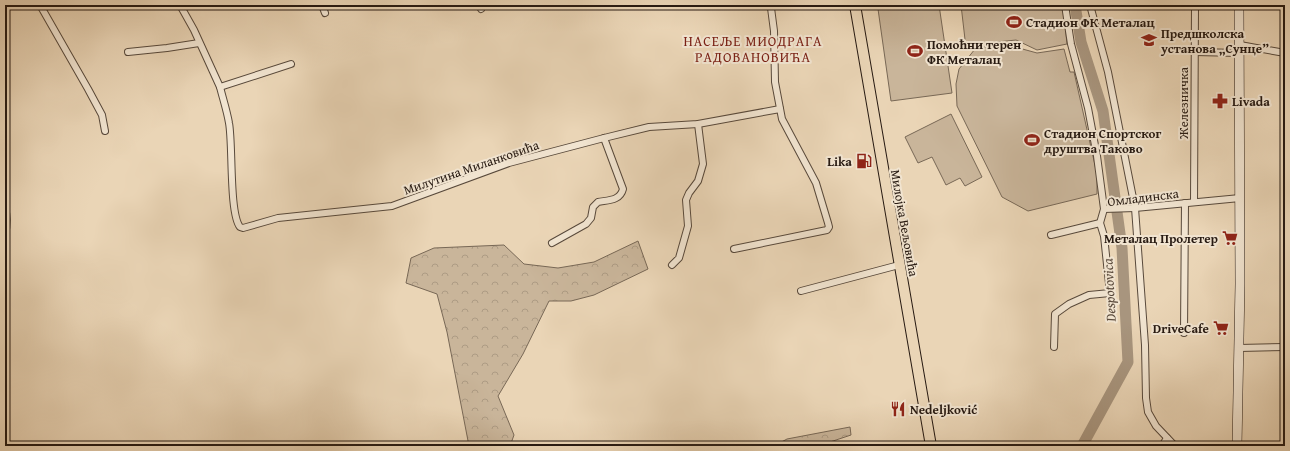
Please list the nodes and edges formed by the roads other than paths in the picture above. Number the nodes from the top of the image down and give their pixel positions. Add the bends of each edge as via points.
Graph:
1 (8, 5) edge
2 (40, 5) edge
3 (180, 5) edge
4 (322, 5) edge
5 (772, 5) edge
6 (855, 5) edge
7 (1065, 5) edge
8 (1090, 5) edge
9 (1195, 5) edge
10 (1239, 5) edge
11 (5, 8) edge
12 (325, 13) dead end
13 (199, 43) junction
14 (1240, 49) junction
15 (128, 52) dead end
16 (1195, 52) junction
17 (1285, 53) edge
18 (291, 64) dead end
19 (220, 87) junction
20 (780, 109) junction
21 (698, 124) junction
22 (105, 131) dead end
23 (604, 138) junction
24 (1240, 198) junction
25 (1194, 202) junction
26 (1184, 203) junction
27 (5, 208) edge
28 (1134, 208) junction
29 (1106, 209) junction
30 (1100, 223) junction
31 (5, 235) edge
32 (1051, 235) dead end
33 (552, 243) dead end
34 (734, 249) dead end
35 (672, 265) dead end
36 (899, 265) junction
37 (801, 291) dead end
38 (1184, 333) dead end
39 (1054, 347) dead end
40 (1285, 347) edge
41 (1239, 348) junction
42 (1167, 438) junction
43 (932, 446) edge
44 (1162, 446) edge
45 (1175, 446) edge
46 (1237, 446) edge

1 - 11 street
2 - 22 street via 102,115
3 - 13 street
4 - 12 street
5 - 20 street via 775,82
6 - 36 main road, Милојка Вељовића
7 - 29 street
8 - 28 street via 1108,72
9 - 16 street, Железничка
10 - 14 street
13 - 15 street
13 - 19 street
14 - 16 street
14 - 17 street
14 - 24 street
16 - 25 street, Железничка
18 - 19 street
19 - 23 street, Милутина Миланковића via 229,123 236,220 240,227 247,228 278,218 392,206 509,163
20 - 21 street, Милутина Миланковића
20 - 34 street via 782,119 816,183 829,227 827,230
21 - 23 street, Милутина Миланковића via 649,127
21 - 35 street via 704,164 698,181 686,200 688,226 678,258
23 - 33 street via 623,189 622,194 617,198 598,202 586,224
24 - 25 street, Омладинска
24 - 41 street
25 - 26 street, Омладинска
26 - 28 street, Омладинска
26 - 38 street
27 - 31 street
28 - 29 street, Омладинска
28 - 42 street via 1148,412
29 - 30 street, Омладинска
30 - 32 street
30 - 39 street, Омладинска via 1104,236 1110,293 1089,295 1055,314
36 - 37 street
36 - 43 main road, Милојка Вељовића
40 - 41 street
41 - 46 street
42 - 44 street
42 - 45 street

